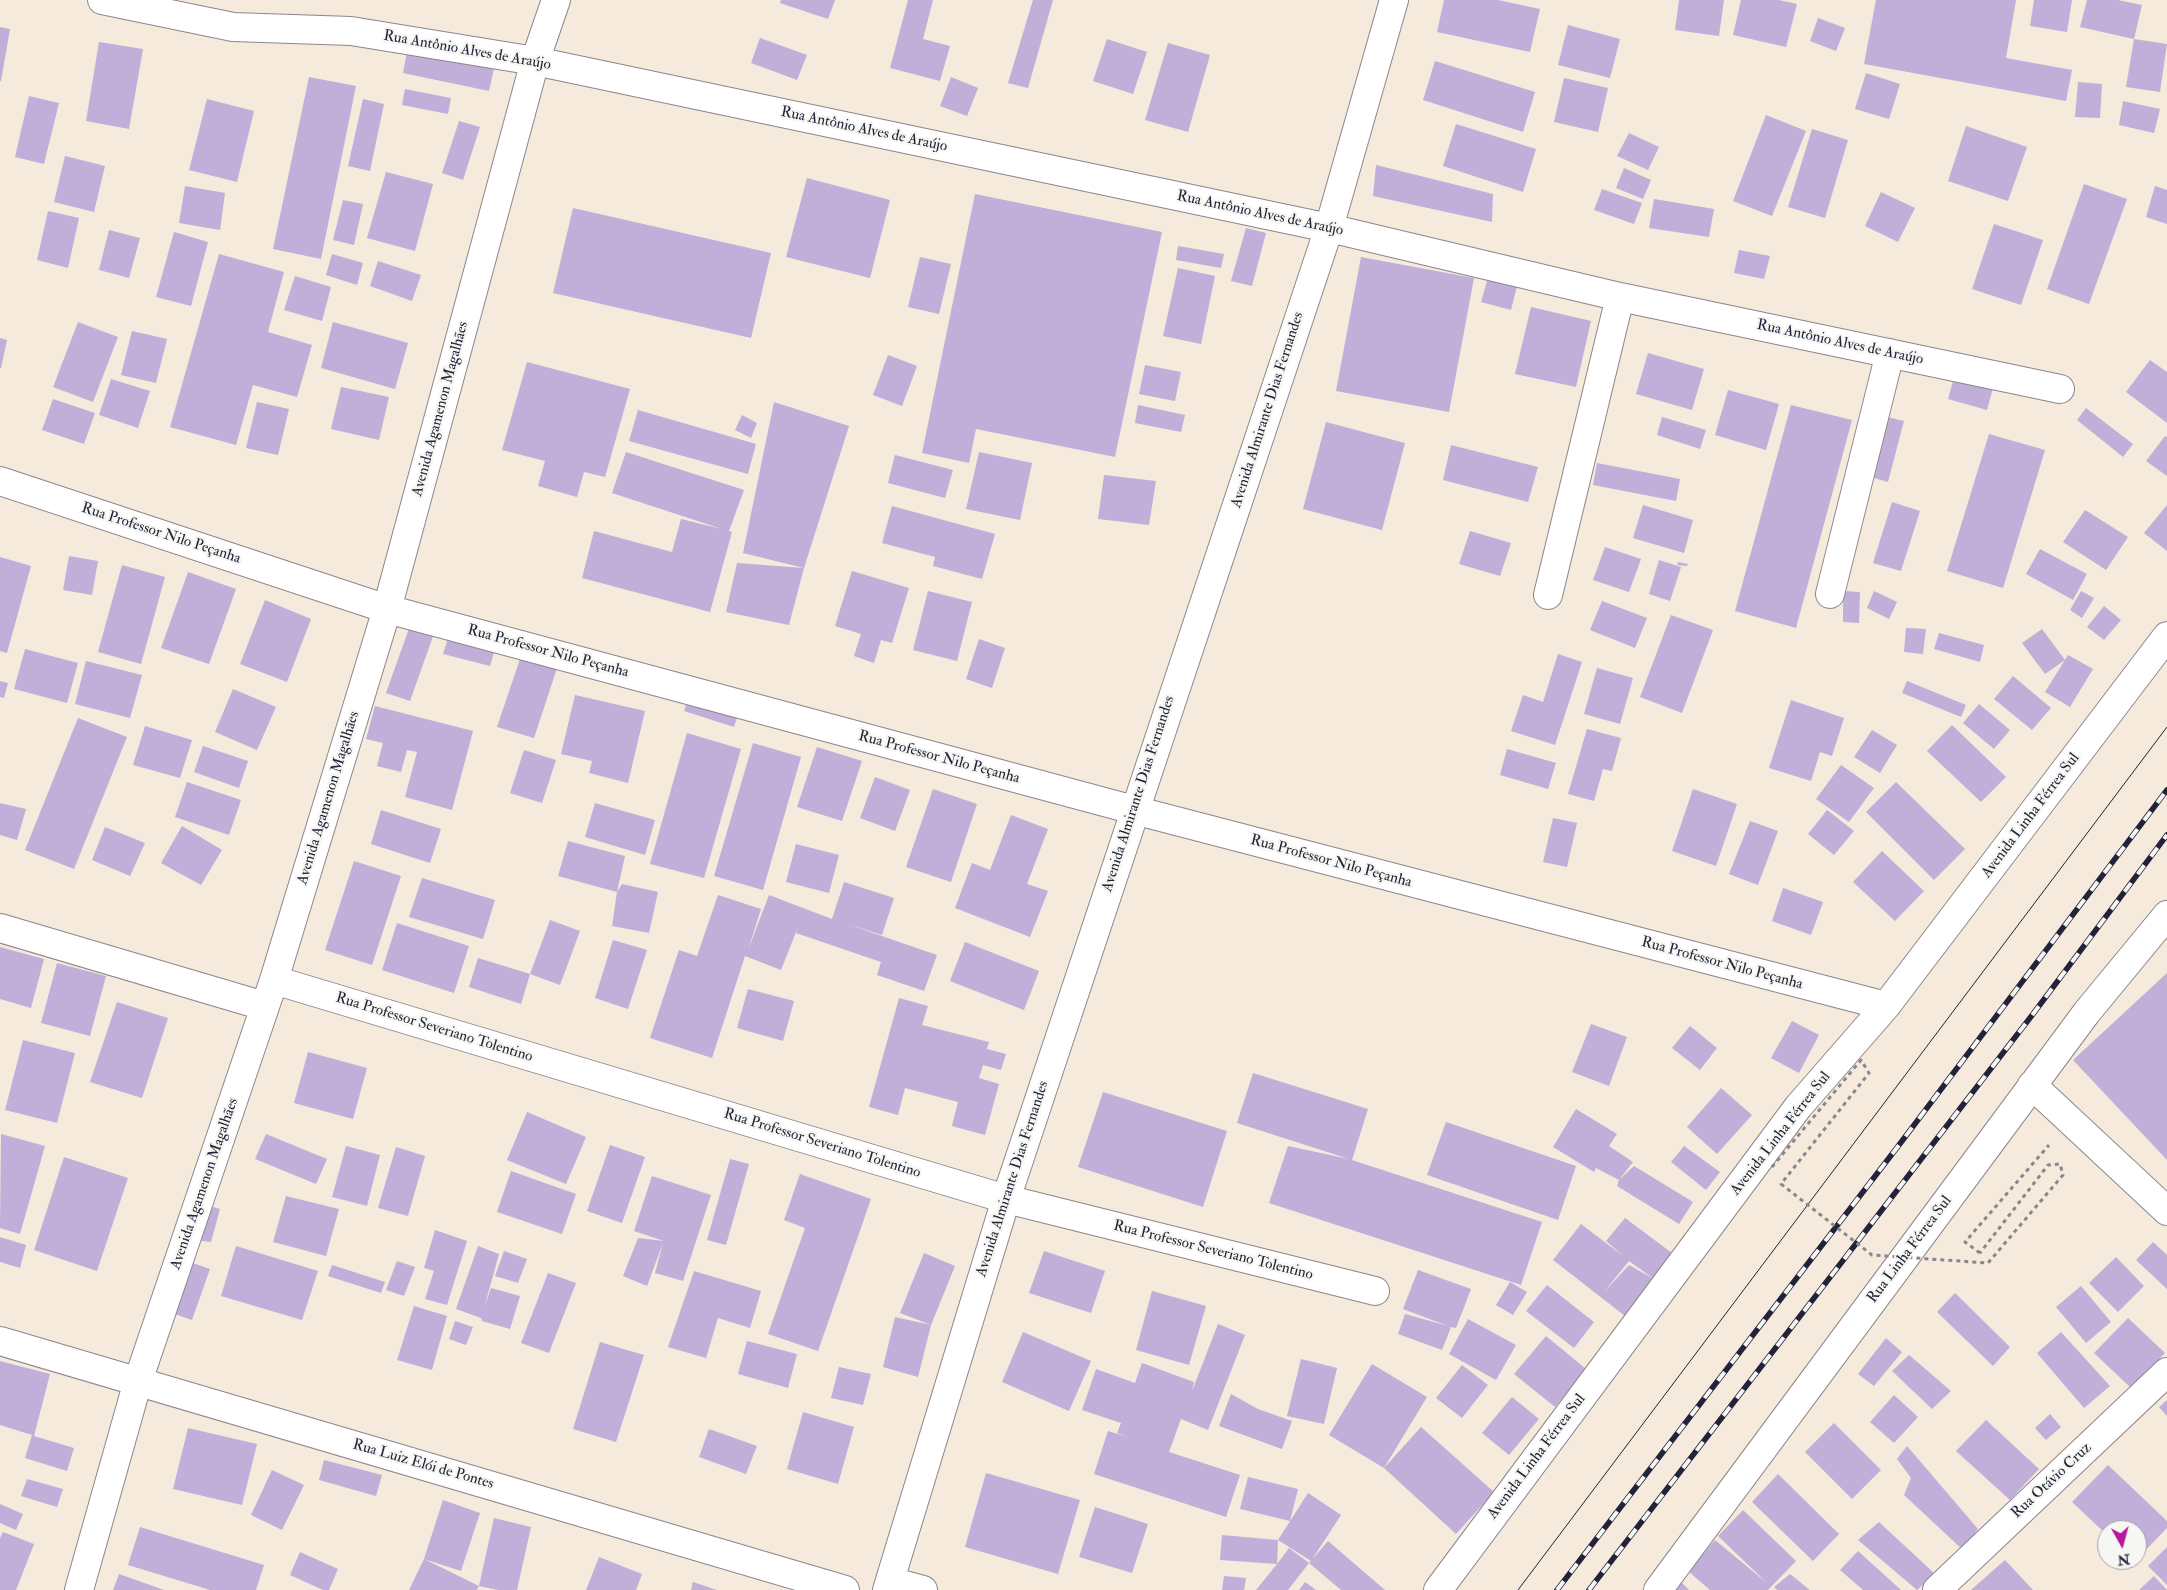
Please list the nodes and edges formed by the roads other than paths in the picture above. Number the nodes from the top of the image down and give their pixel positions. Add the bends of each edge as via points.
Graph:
1 (102, 0) edge
2 (556, 0) edge
3 (1394, 0) edge
4 (535, 61) junction
5 (1328, 228) junction
6 (1620, 297) junction
7 (1890, 353) junction
8 (2060, 389) dead end
9 (0, 481) edge
10 (1830, 594) dead end
11 (1548, 595) dead end
12 (387, 609) junction
13 (2167, 636) edge
14 (1134, 810) junction
15 (2167, 914) edge
16 (0, 928) edge
17 (274, 980) junction
18 (264, 1006) junction
19 (1886, 1006) junction
20 (2032, 1085) junction
21 (1006, 1199) junction
22 (2167, 1211) edge
23 (1375, 1291) dead end
24 (0, 1340) edge
25 (2167, 1372) edge
26 (138, 1381) junction
27 (889, 1586) edge
28 (79, 1590) edge
29 (845, 1590) edge
30 (923, 1590) edge
31 (1438, 1590) edge
32 (1658, 1590) edge
33 (1937, 1590) edge

1 - 4 street, Rua Antônio Alves de Araújo via 233,27 351,31
2 - 4 street, Avenida Agamenon Magalhães
3 - 5 street, Avenida Almirante Dias Fernandes
4 - 5 street, Rua Antônio Alves de Araújo
4 - 12 street, Avenida Agamenon Magalhães
5 - 6 street, Rua Antônio Alves de Araújo
5 - 14 street, Avenida Almirante Dias Fernandes
6 - 7 street, Rua Antônio Alves de Araújo
6 - 11 street
7 - 8 street, Rua Antônio Alves de Araújo
7 - 10 street
9 - 12 street, Rua Professor Nilo Peçanha
12 - 14 street, Rua Professor Nilo Peçanha
12 - 17 street, Avenida Agamenon Magalhães
13 - 19 street, Avenida Linha Férrea Sul
14 - 19 street, Rua Professor Nilo Peçanha
14 - 21 street, Avenida Almirante Dias Fernandes
15 - 20 street, Rua Linha Férrea Sul
16 - 18 street
17 - 18 street, Avenida Agamenon Magalhães
17 - 21 street, Rua Professor Severiano Tolentino
18 - 26 street, Avenida Agamenon Magalhães
19 - 31 street, Avenida Linha Férrea Sul via 1798,1106
20 - 22 street
20 - 32 street, Rua Linha Férrea Sul
21 - 23 street, Rua Professor Severiano Tolentino
21 - 27 street, Avenida Almirante Dias Fernandes
24 - 26 street, Rua Luiz Elói de Pontes
25 - 33 street, Rua Otávio Cruz
26 - 28 street, Avenida Agamenon Magalhães
26 - 29 street, Rua Luiz Elói de Pontes
27 - 30 street

